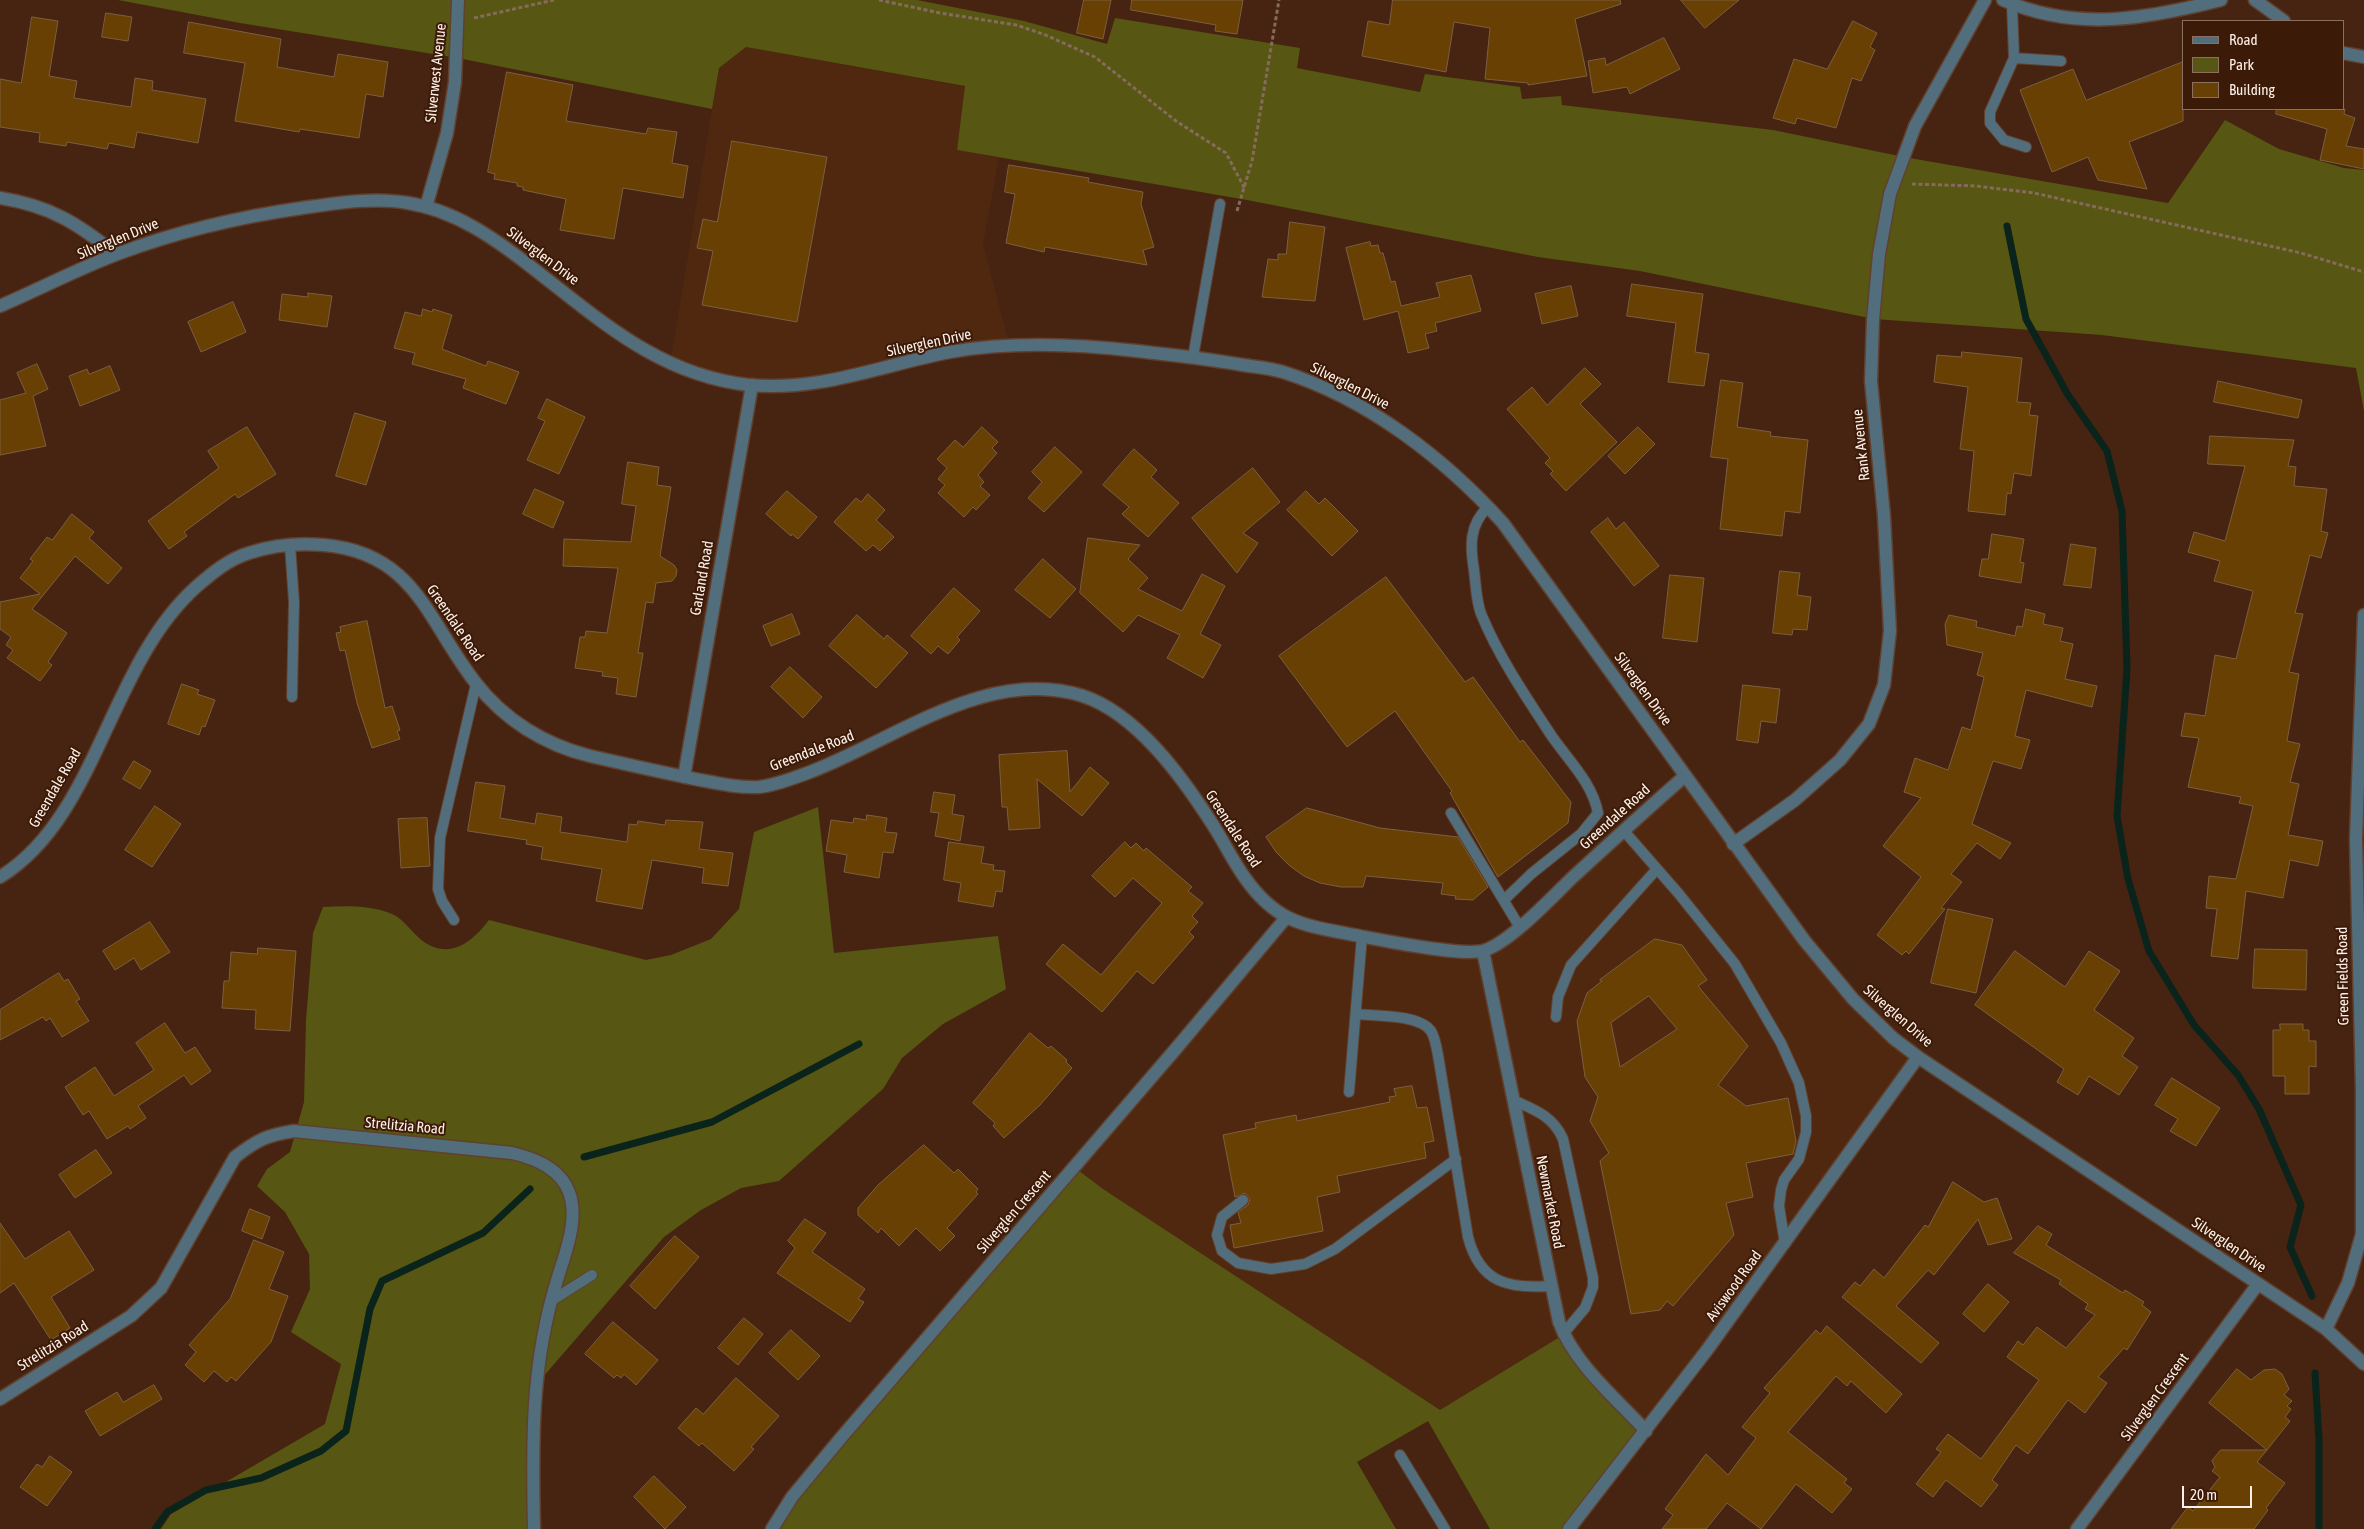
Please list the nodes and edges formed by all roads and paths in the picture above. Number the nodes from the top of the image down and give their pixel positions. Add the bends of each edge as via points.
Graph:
1 (458, 0) edge
2 (554, 0) edge
3 (879, 0) edge
4 (1278, 0) edge
5 (1985, 0) edge
6 (2221, 0) edge
7 (2255, 0) edge
8 (2007, 2) edge
9 (2283, 20) edge
10 (458, 22) junction
11 (2344, 53) edge
12 (2364, 57) edge
13 (2014, 58) junction
14 (2060, 61) dead end
15 (2026, 147) dead end
16 (1894, 183) junction
17 (1245, 189) junction
18 (0, 198) edge
19 (1220, 204) dead end
20 (426, 207) junction
21 (1218, 219) junction
22 (116, 254) junction
23 (2364, 272) edge
24 (0, 306) edge
25 (1193, 357) junction
26 (752, 385) junction
27 (1488, 507) junction
28 (290, 545) junction
29 (2364, 616) edge
30 (476, 684) junction
31 (292, 697) dead end
32 (1685, 776) junction
33 (684, 777) junction
34 (1451, 813) dead end
35 (1624, 832) junction
36 (1733, 844) junction
37 (1656, 870) junction
38 (0, 877) edge
39 (1504, 900) junction
40 (1285, 918) junction
41 (454, 920) dead end
42 (1519, 926) junction
43 (1362, 936) junction
44 (1482, 951) junction
45 (1356, 1014) junction
46 (1556, 1017) dead end
47 (1918, 1057) junction
48 (1349, 1092) dead end
49 (1513, 1100) junction
50 (1456, 1159) junction
51 (1243, 1200) dead end
52 (1785, 1244) junction
53 (592, 1274) dead end
54 (2258, 1284) junction
55 (1551, 1286) junction
56 (551, 1301) junction
57 (2326, 1329) junction
58 (1564, 1334) junction
59 (2364, 1364) edge
60 (0, 1399) edge
61 (1646, 1431) junction
62 (1400, 1455) dead end
63 (534, 1529) edge
64 (772, 1529) edge
65 (1446, 1529) edge
66 (1569, 1529) edge
67 (2077, 1529) edge

1 - 10 street, Silverwest Avenue
2 - 10 path
3 - 17 path via 1016,25 1095,57 1176,121 1226,154
4 - 17 path
5 - 16 street, Rank Avenue via 1915,126
6 - 8 street via 2146,17 2107,21 2041,14
7 - 9 street
8 - 13 lane
10 - 20 street, Silverwest Avenue via 455,82 447,133
11 - 12 street
13 - 14 lane
13 - 15 lane via 1990,112 1990,123 2004,140
16 - 23 path via 1976,186 2034,193 2301,253
16 - 36 street, Rank Avenue via 1879,254 1871,381 1884,516 1890,631 1884,685 1869,724 1840,760 1795,800
17 - 21 path via 1238,210
18 - 22 street via 50,210
19 - 21 lane
20 - 22 street, Silverglen Drive via 377,200 280,211 184,231
20 - 26 street, Silverglen Drive via 483,231 634,344 694,374
21 - 25 lane
22 - 24 street, Silverglen Drive
25 - 26 street, Silverglen Drive via 1081,347 1010,346 949,352 810,384
25 - 27 street, Silverglen Drive via 1280,371 1320,386 1366,410 1439,460
26 - 33 street, Garland Road
27 - 32 street, Silverglen Drive via 1503,523
27 - 39 lane via 1478,517 1472,535 1472,560 1481,614 1518,682 1594,796 1598,812 1581,834
28 - 30 street, Greendale Road via 344,547 369,554 387,564 404,578 425,606
28 - 31 lane via 294,602
28 - 38 street, Greendale Road via 235,558 186,596 144,653 61,815 39,846 21,864
29 - 57 street, Green Fields Road via 2356,839 2362,1234 2348,1283
30 - 33 street, Greendale Road via 508,717 541,738 572,751
30 - 41 lane via 440,838 438,889
32 - 35 street, Greendale Road
32 - 36 street, Silverglen Drive
33 - 40 street, Greendale Road via 734,786 759,787 781,783 832,764 950,708 988,695 1057,690 1087,697 1119,715 1157,750 1213,825 1243,876 1264,902
34 - 39 lane
35 - 37 lane
35 - 42 street, Greendale Road
36 - 47 street, Silverglen Drive via 1804,940 1853,999
37 - 46 lane via 1571,966 1558,997
37 - 52 lane via 1735,964 1781,1043 1799,1083 1806,1132 1798,1159 1780,1190
39 - 42 lane
40 - 43 street, Greendale Road
40 - 64 street, Silverglen Crescent via 846,1432 792,1497
42 - 44 street, Greendale Road
43 - 44 street, Greendale Road
43 - 45 lane
44 - 49 street, Newmarket Road
45 - 48 lane
45 - 50 lane via 1418,1020 1430,1029 1437,1048
47 - 52 street, Aviswood Road
47 - 54 street, Silverglen Drive
49 - 55 street, Newmarket Road
49 - 58 lane via 1542,1114 1559,1130 1584,1234 1592,1287 1585,1308
50 - 51 lane via 1335,1249 1305,1264 1271,1269 1238,1263 1222,1251 1217,1235 1222,1217
50 - 55 lane via 1468,1236 1476,1259 1504,1284 1524,1288
52 - 61 street, Aviswood Road
53 - 56 lane
54 - 57 street, Silverglen Drive
54 - 67 street, Silverglen Crescent
55 - 58 street, Newmarket Road
56 - 60 street, Strelitzia Road via 568,1246 572,1213 569,1193 560,1178 534,1158 512,1153 294,1131 270,1134 235,1158 161,1288 130,1316
56 - 63 street, Strelitzia Road via 540,1348 533,1407
57 - 59 street, Silverglen Drive
58 - 61 street, Newmarket Road via 1581,1360
61 - 66 street, Aviswood Road
62 - 65 lane

